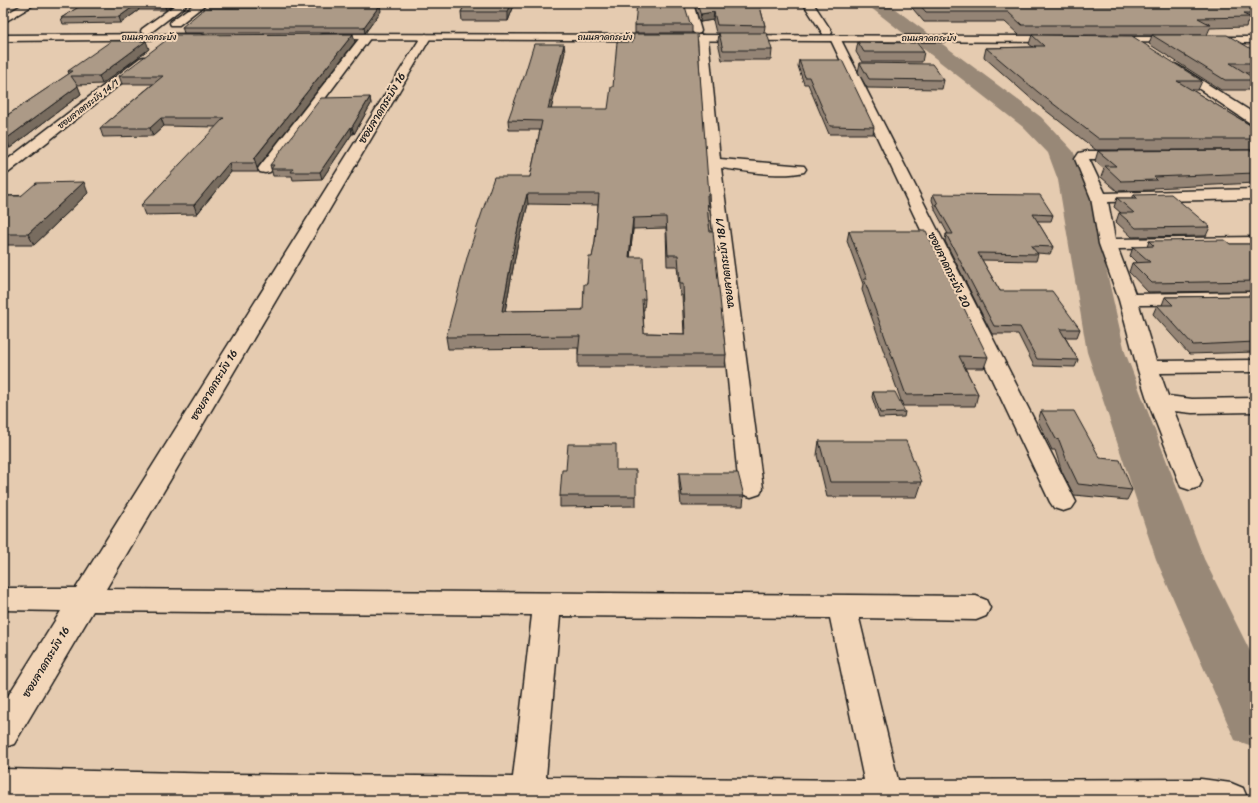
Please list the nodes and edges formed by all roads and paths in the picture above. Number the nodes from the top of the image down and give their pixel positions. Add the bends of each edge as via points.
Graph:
1 (20, 3) edge
2 (32, 3) edge
3 (184, 3) edge
4 (202, 3) edge
5 (688, 3) edge
6 (808, 3) edge
7 (3, 12) edge
8 (3, 20) edge
9 (3, 31) edge
10 (146, 31) junction
11 (169, 34) junction
12 (211, 34) edge
13 (700, 34) junction
14 (1255, 34) edge
15 (873, 35) junction
16 (366, 37) junction
17 (426, 37) junction
18 (3, 38) edge
19 (834, 39) junction
20 (1133, 40) junction
21 (1255, 40) edge
22 (914, 48) edge
23 (1149, 50) edge
24 (1168, 63) edge
25 (1255, 120) edge
26 (1255, 144) edge
27 (1142, 155) edge
28 (1227, 155) junction
29 (1255, 155) edge
30 (713, 163) junction
31 (266, 169) dead end
32 (799, 169) dead end
33 (3, 170) edge
34 (1255, 172) edge
35 (1255, 194) edge
36 (1099, 198) junction
37 (1255, 242) edge
38 (1108, 244) junction
39 (1255, 298) edge
40 (1128, 300) junction
41 (1255, 366) edge
42 (1147, 367) junction
43 (1159, 402) junction
44 (1255, 406) edge
45 (1190, 481) dead end
46 (751, 488) dead end
47 (1063, 502) dead end
48 (3, 600) edge
49 (83, 601) junction
50 (547, 604) junction
51 (842, 607) junction
52 (976, 608) dead end
53 (3, 733) edge
54 (3, 785) edge
55 (528, 794) junction
56 (225, 795) edge
57 (885, 797) junction
58 (845, 799) edge
59 (1231, 800) edge

1 - 7 street
2 - 8 street
3 - 10 street
4 - 11 street, ซอยลาดกระบัง 14/1
5 - 13 street, ซอยลาดกระบัง 18/1
6 - 19 street, ซอยลาดกระบัง 20
9 - 10 street, ถนนลาดกระบัง
10 - 11 street, ถนนลาดกระบัง
11 - 12 street, ถนนลาดกระบัง
11 - 18 street, ถนนลาดกระบัง
11 - 33 street, ซอยลาดกระบัง 14/1 via 154,52
13 - 16 street, ถนนลาดกระบัง via 314,34
13 - 17 street, ถนนลาดกระบัง
13 - 19 street, ถนนลาดกระบัง
13 - 30 street, ซอยลาดกระบัง 18/1
14 - 20 street via 1097,36
15 - 15 street, ถนนลาดกระบัง via 976,38 1070,36 965,32
15 - 19 street, ถนนลาดกระบัง
16 - 17 street, ถนนลาดกระบัง
16 - 31 street
17 - 49 street, ซอยลาดกระบัง 16
19 - 22 street
19 - 47 street, ซอยลาดกระบัง 20 via 856,66
20 - 21 street
20 - 23 street
24 - 25 street
26 - 28 street
27 - 36 street via 1084,156 1082,159
28 - 29 street
28 - 34 street
30 - 32 street
30 - 46 street, ซอยลาดกระบัง 18/1
35 - 36 street
36 - 38 street
37 - 38 street
38 - 40 street
39 - 40 street
40 - 42 street
41 - 42 street
42 - 43 street
43 - 44 street via 1192,406
43 - 45 street
48 - 49 street
49 - 50 street
49 - 53 street, ซอยลาดกระบัง 16
50 - 51 street
50 - 55 street
51 - 52 street
51 - 57 street
54 - 56 street
55 - 56 street
55 - 58 street
57 - 58 street
57 - 59 street via 1201,796

